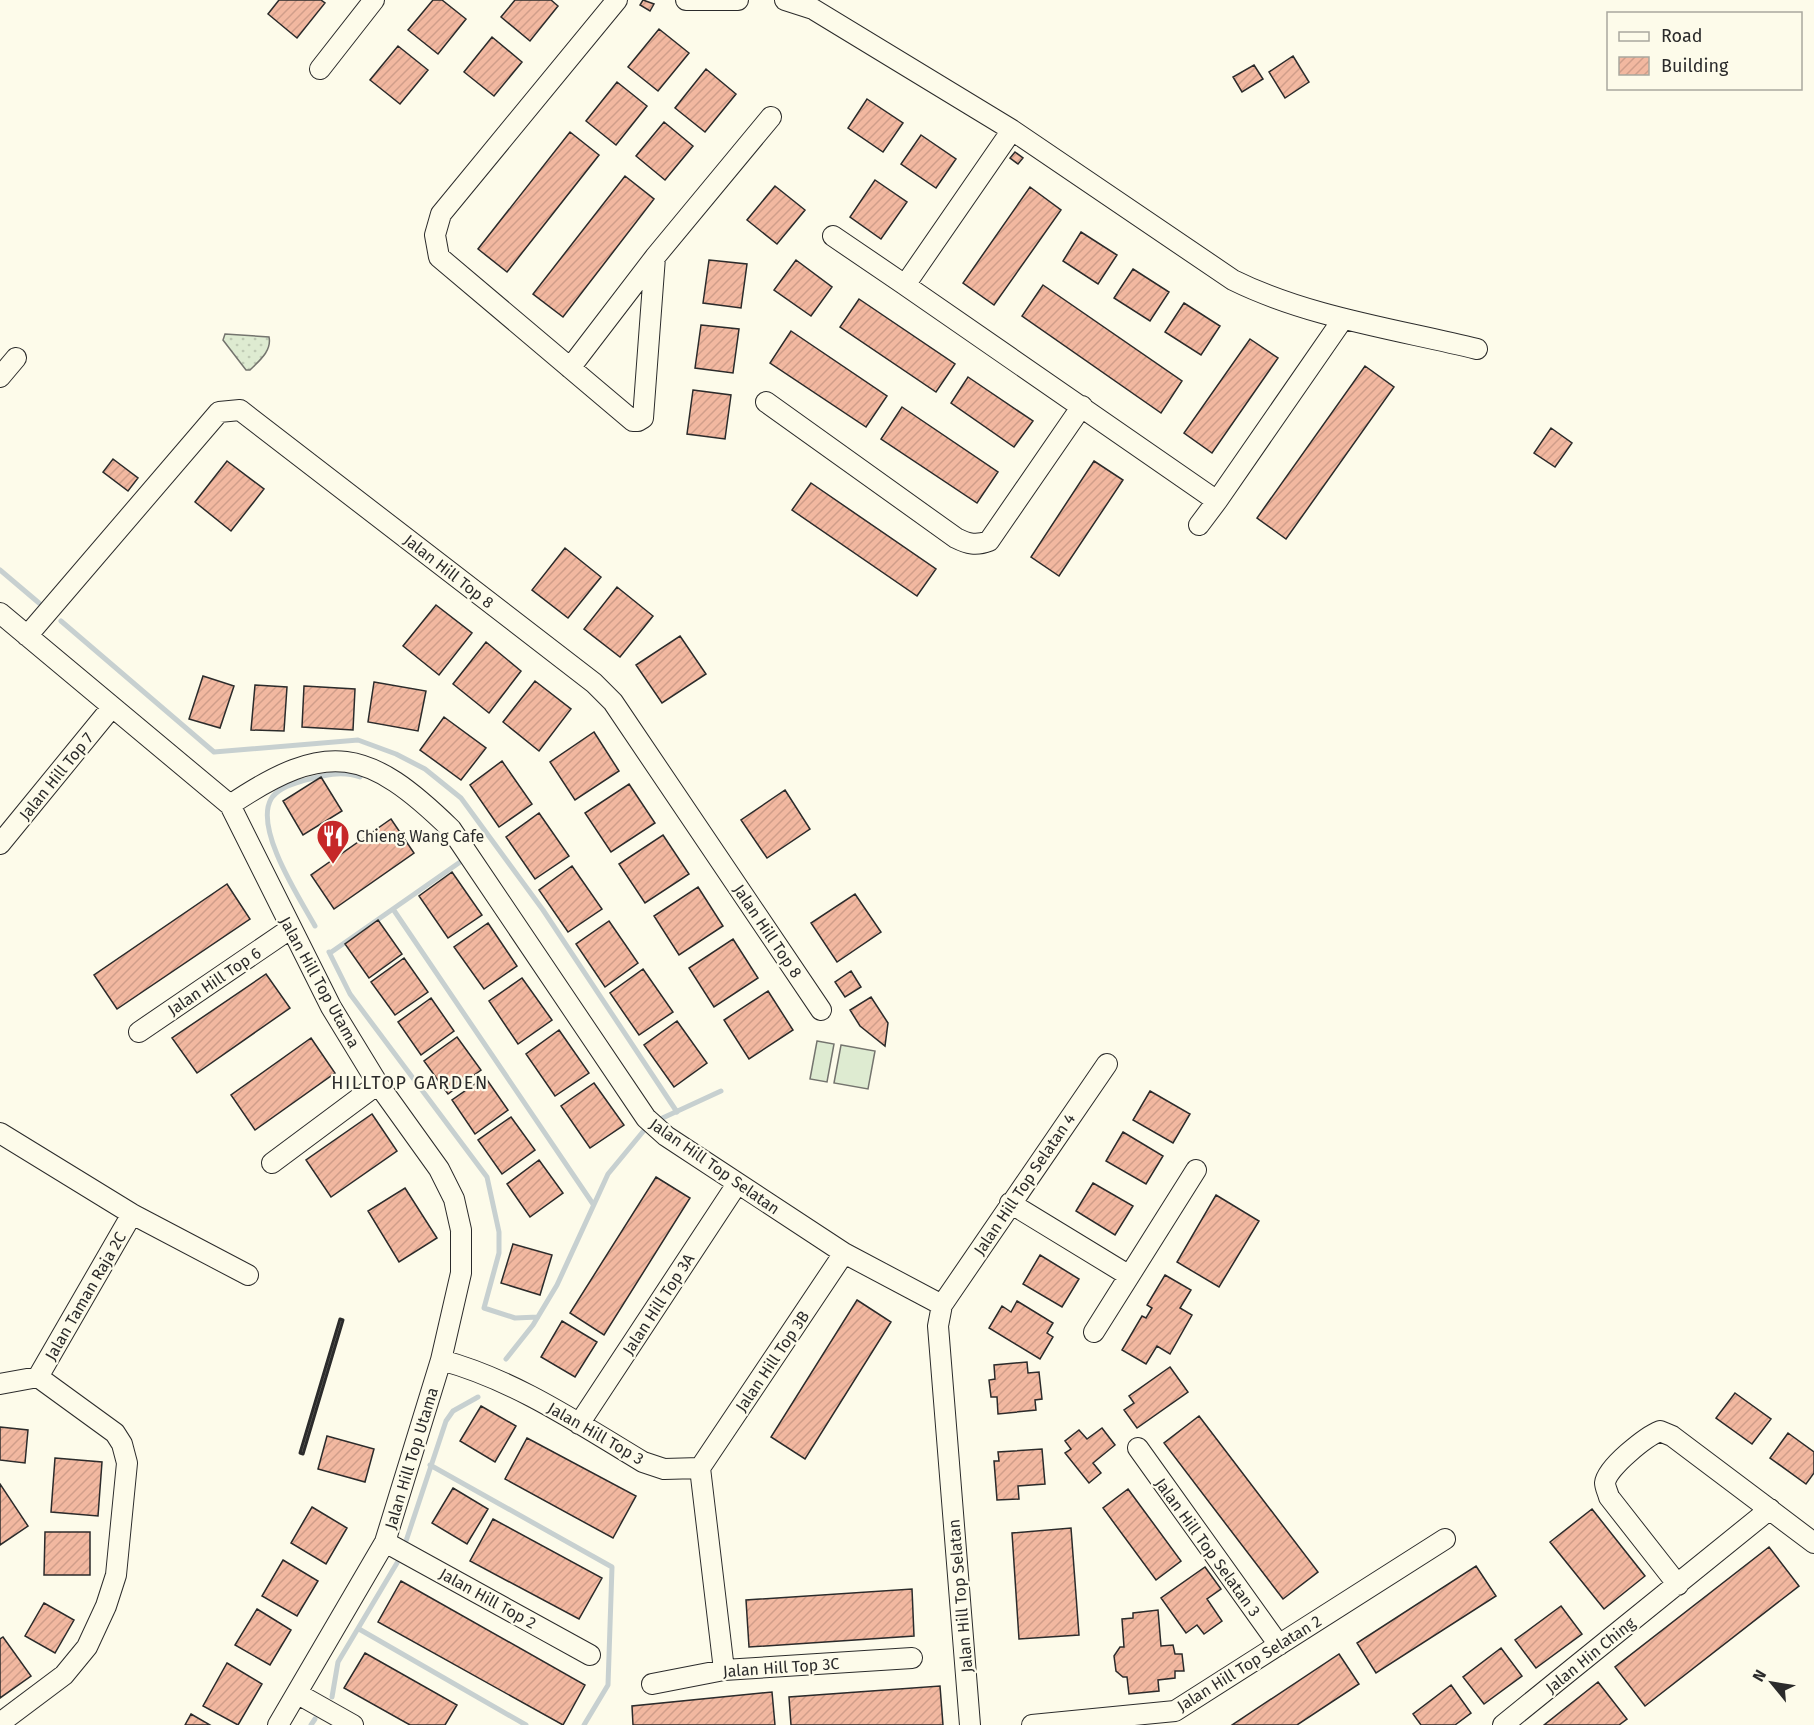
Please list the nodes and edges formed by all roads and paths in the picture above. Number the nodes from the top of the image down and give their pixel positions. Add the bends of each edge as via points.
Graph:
1 (374, 0) edge
2 (617, 0) edge
3 (686, 0) edge
4 (738, 0) edge
5 (785, 0) edge
6 (320, 69) dead end
7 (771, 117) dead end
8 (1012, 130) junction
9 (833, 236) dead end
10 (656, 257) junction
11 (905, 285) junction
12 (1343, 319) junction
13 (1477, 349) dead end
14 (16, 358) dead end
15 (570, 368) junction
16 (0, 377) edge
17 (766, 402) dead end
18 (1082, 406) junction
19 (1217, 501) junction
20 (1199, 525) dead end
21 (0, 614) edge
22 (27, 636) junction
23 (112, 707) junction
24 (230, 805) junction
25 (0, 844) edge
26 (290, 929) junction
27 (820, 1010) dead end
28 (139, 1032) dead end
29 (1107, 1064) dead end
30 (378, 1084) junction
31 (0, 1132) edge
32 (272, 1163) dead end
33 (1196, 1170) dead end
34 (737, 1184) junction
35 (1010, 1203) junction
36 (132, 1214) junction
37 (844, 1253) junction
38 (248, 1275) dead end
39 (1128, 1275) junction
40 (942, 1305) junction
41 (1094, 1332) dead end
42 (441, 1360) junction
43 (38, 1377) junction
44 (0, 1384) edge
45 (579, 1424) junction
46 (1138, 1448) dead end
47 (700, 1468) junction
48 (1770, 1509) junction
49 (1445, 1539) dead end
50 (385, 1542) junction
51 (1814, 1543) edge
52 (1678, 1585) junction
53 (1279, 1645) junction
54 (590, 1655) dead end
55 (912, 1658) dead end
56 (724, 1670) junction
57 (652, 1684) dead end
58 (298, 1694) junction
59 (0, 1723) edge
60 (278, 1725) edge
61 (352, 1725) edge
62 (970, 1725) edge
63 (1032, 1725) edge
64 (1503, 1725) edge

1 - 6 street
2 - 15 street via 441,214 435,235 439,258
3 - 4 street
5 - 8 street via 813,9
7 - 10 street
8 - 11 street
8 - 12 street via 1233,280 1262,294
9 - 11 street
10 - 15 street
10 - 15 street via 643,418 633,421
11 - 18 street
12 - 13 street
12 - 19 street
14 - 16 street
17 - 18 street via 956,537 978,545 990,541
18 - 19 street
19 - 20 street
21 - 22 street, Jalan Hill Top Utama
22 - 23 street, Jalan Hill Top Utama
22 - 27 street, Jalan Hill Top 8 via 219,412 240,410 594,683 613,702
23 - 24 street, Jalan Hill Top Utama
23 - 25 street, Jalan Hill Top 7
24 - 26 street, Jalan Hill Top Utama
24 - 34 street, Jalan Hill Top Selatan via 262,783 298,766 332,760 353,762 377,772 418,797 451,829 646,1118
26 - 28 street, Jalan Hill Top 6
26 - 30 street, Jalan Hill Top Utama
29 - 35 street, Jalan Hill Top Selatan 4
30 - 32 street
30 - 42 street, Jalan Hill Top Utama via 439,1169 454,1199 461,1230 461,1273
31 - 36 street, Jalan Taman Raja 2C
33 - 39 street
34 - 37 street, Jalan Hill Top Selatan
34 - 45 street, Jalan Hill Top 3A
35 - 39 street
35 - 40 street, Jalan Hill Top Selatan 4
36 - 38 street, Jalan Taman Raja 2C
36 - 43 street, Jalan Taman Raja 2C
37 - 40 street, Jalan Hill Top Selatan
37 - 47 street, Jalan Hill Top 3B
39 - 41 street
40 - 62 street, Jalan Hill Top Selatan via 938,1326
42 - 45 street, Jalan Hill Top 3 via 477,1370 514,1387
42 - 50 street, Jalan Hill Top Utama
43 - 44 street
43 - 59 street via 115,1433 122,1444 127,1463 116,1575 87,1647 64,1675
45 - 47 street, Jalan Hill Top 3 via 664,1469
46 - 53 street, Jalan Hill Top Selatan 3
47 - 56 street
48 - 51 street
48 - 52 street, Jalan Hin Ching
48 - 52 street via 1672,1436 1660,1431 1649,1435 1609,1472 1605,1484 1609,1497
49 - 53 street, Jalan Hill Top Selatan 2
50 - 54 street, Jalan Hill Top 2
50 - 58 street, Jalan Hill Top Utama
52 - 64 street, Jalan Hin Ching
53 - 63 street, Jalan Hill Top Selatan 2 via 1175,1711
55 - 56 street, Jalan Hill Top 3C
56 - 57 street, Jalan Hill Top 3C
58 - 60 street, Jalan Hill Top Utama
58 - 61 street

